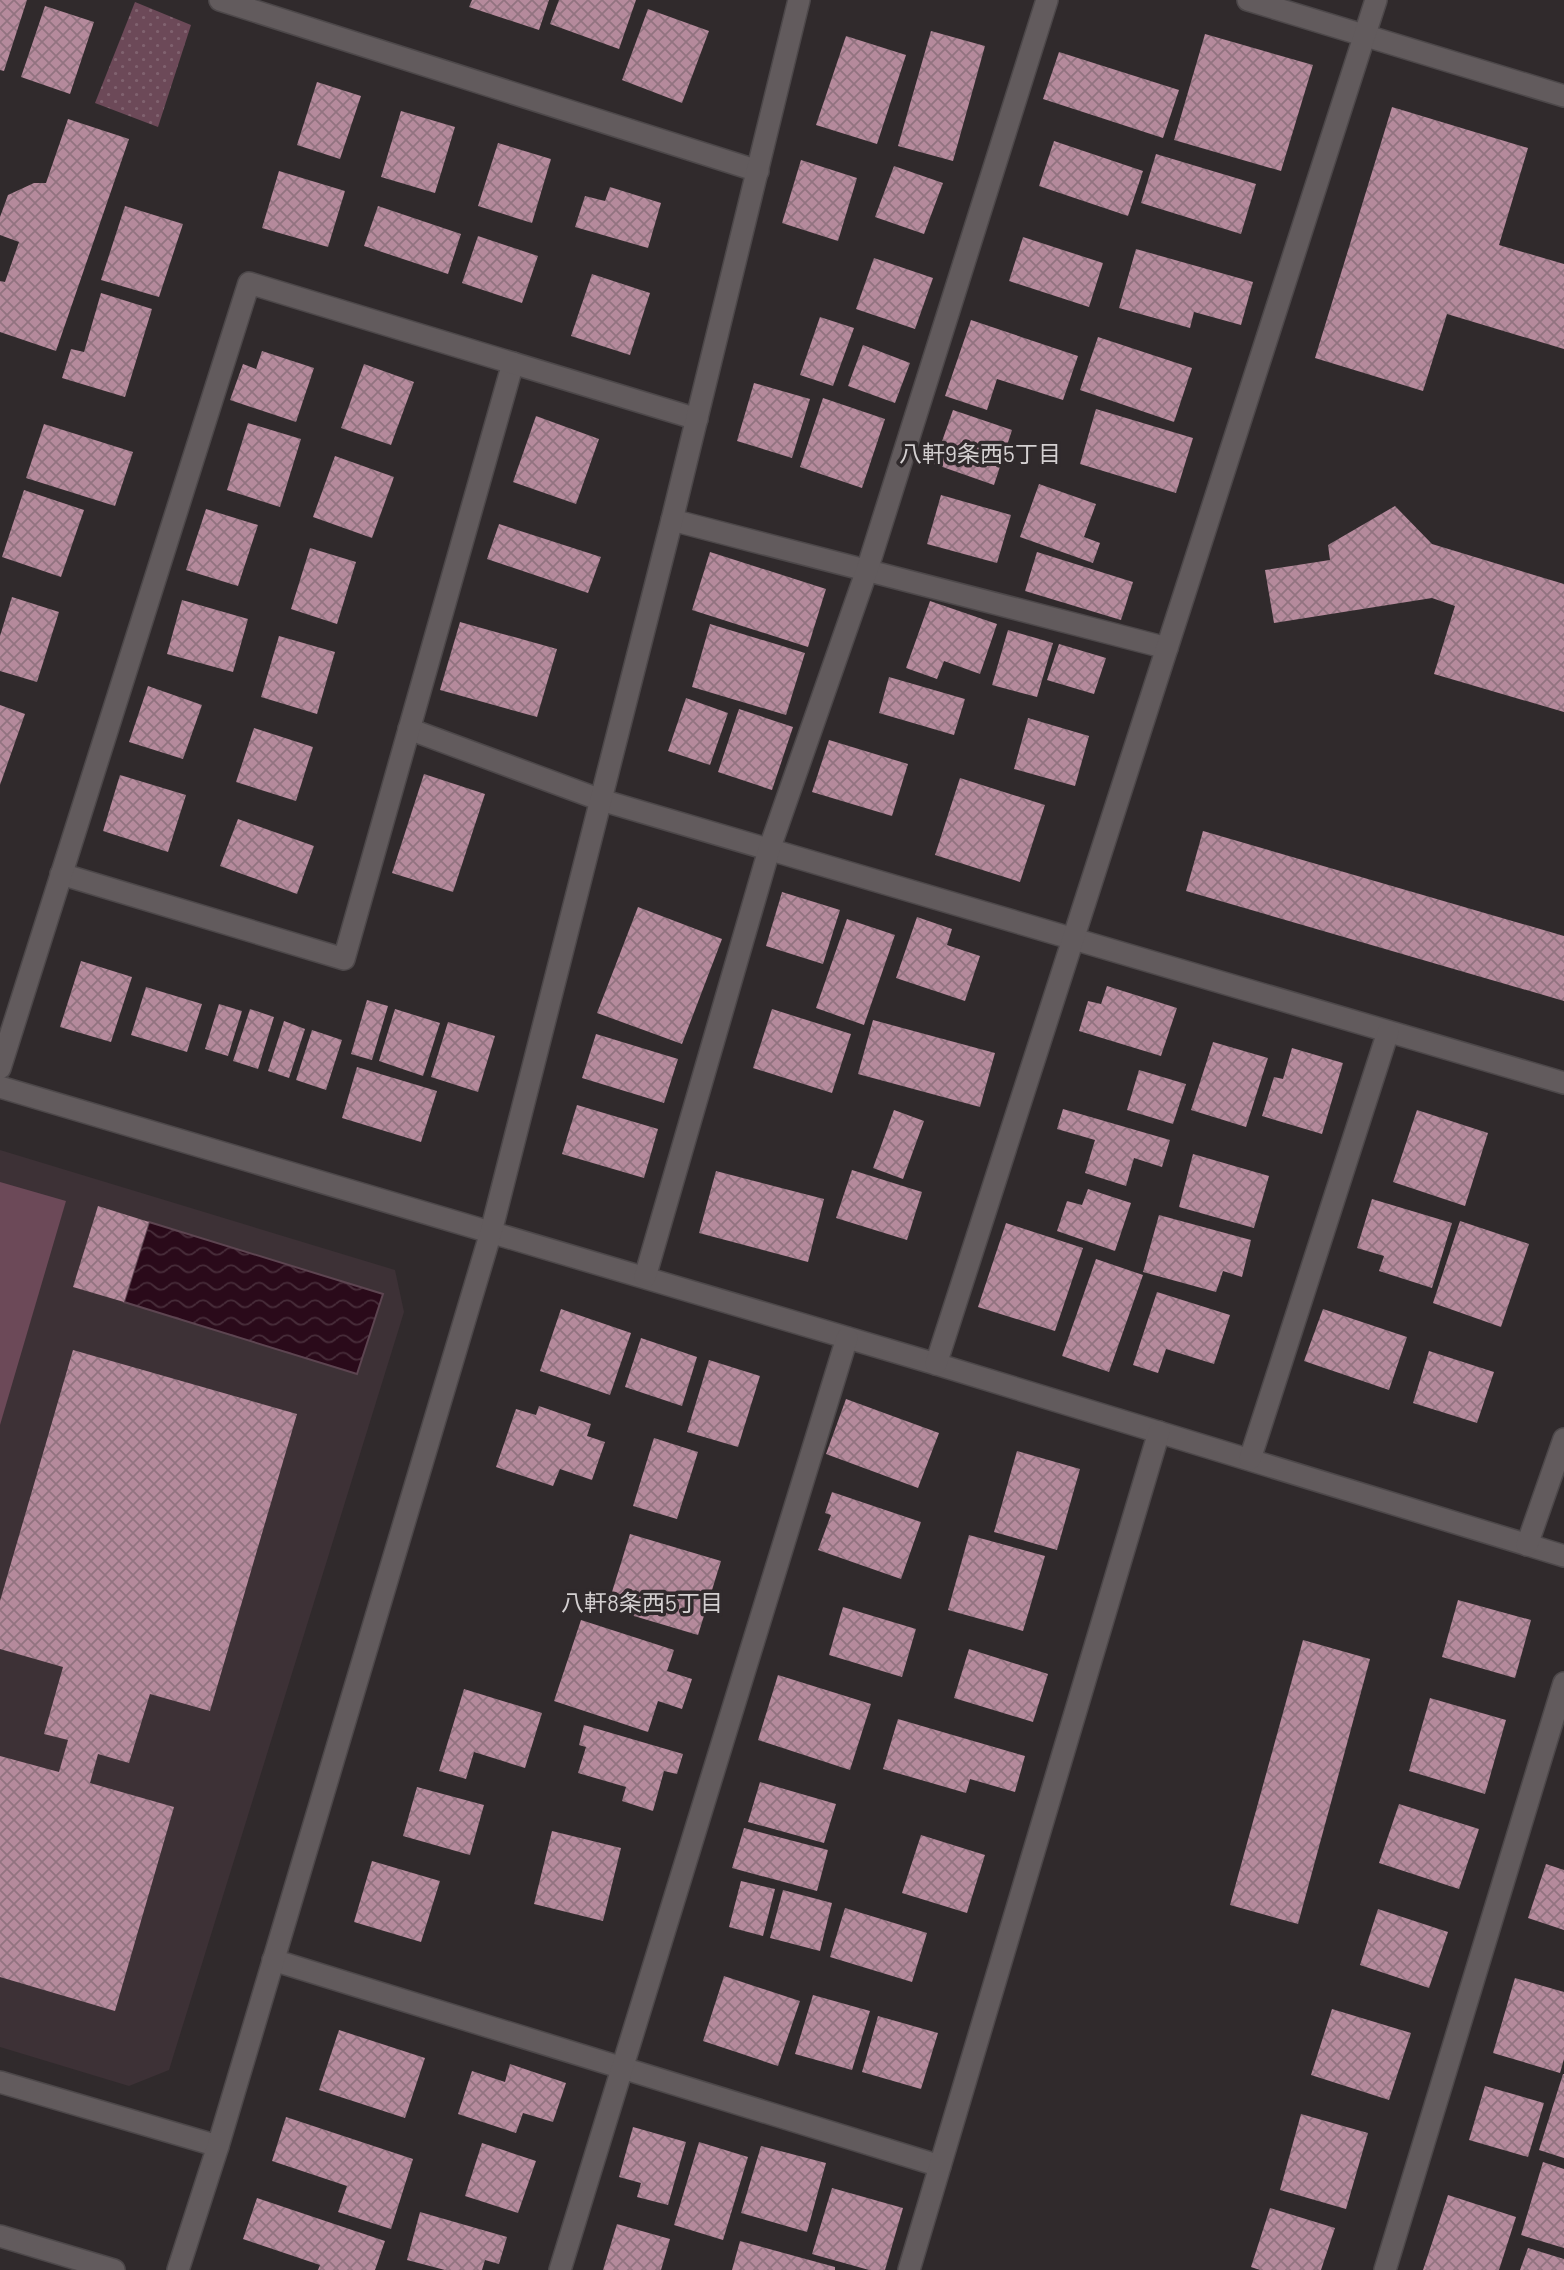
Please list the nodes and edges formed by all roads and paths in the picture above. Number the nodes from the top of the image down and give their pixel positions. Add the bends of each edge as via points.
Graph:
1 (220, 0) edge
2 (799, 0) edge
3 (1047, 0) edge
4 (1248, 0) edge
5 (1376, 0) edge
6 (1366, 34) junction
7 (1564, 96) edge
8 (758, 171) junction
9 (513, 363) junction
10 (697, 419) junction
11 (672, 520) junction
12 (867, 570) junction
13 (1167, 648) junction
14 (409, 729) junction
15 (601, 800) junction
16 (769, 850) junction
17 (61, 874) junction
18 (1072, 940) junction
19 (1388, 1032) junction
20 (0, 1068) edge
21 (1564, 1083) edge
22 (0, 1087) edge
23 (491, 1232) junction
24 (645, 1277) junction
25 (847, 1338) junction
26 (936, 1364) junction
27 (1159, 1432) junction
28 (1564, 1439) edge
29 (1250, 1459) junction
30 (1527, 1545) junction
31 (1564, 1556) edge
32 (1564, 1684) edge
33 (273, 1960) junction
34 (622, 2067) junction
35 (0, 2082) edge
36 (218, 2146) junction
37 (940, 2166) junction
38 (0, 2236) edge
39 (114, 2270) edge
40 (178, 2270) edge
41 (560, 2270) edge
42 (909, 2270) edge
43 (1385, 2270) edge

1 - 8 street
2 - 8 street
3 - 12 street
4 - 6 street
5 - 6 street
6 - 7 street
6 - 13 street
8 - 10 street
9 - 10 street
9 - 14 street
9 - 17 street via 249,283
10 - 11 street
11 - 12 street
11 - 15 street
12 - 13 street
12 - 16 street
13 - 18 street
14 - 15 street
14 - 17 street via 344,959
15 - 16 street
15 - 23 street
16 - 18 street
16 - 24 street
17 - 20 street
18 - 19 street
18 - 26 street
19 - 21 street
19 - 29 street
22 - 23 street
23 - 24 street
23 - 33 street
24 - 25 street
25 - 26 street
25 - 34 street
26 - 27 street
27 - 29 street
27 - 37 street
28 - 30 street
29 - 30 street
30 - 31 street
32 - 43 street
33 - 34 street
33 - 36 street
34 - 37 street
34 - 41 street
35 - 36 street
36 - 40 street
37 - 42 street
38 - 39 street

